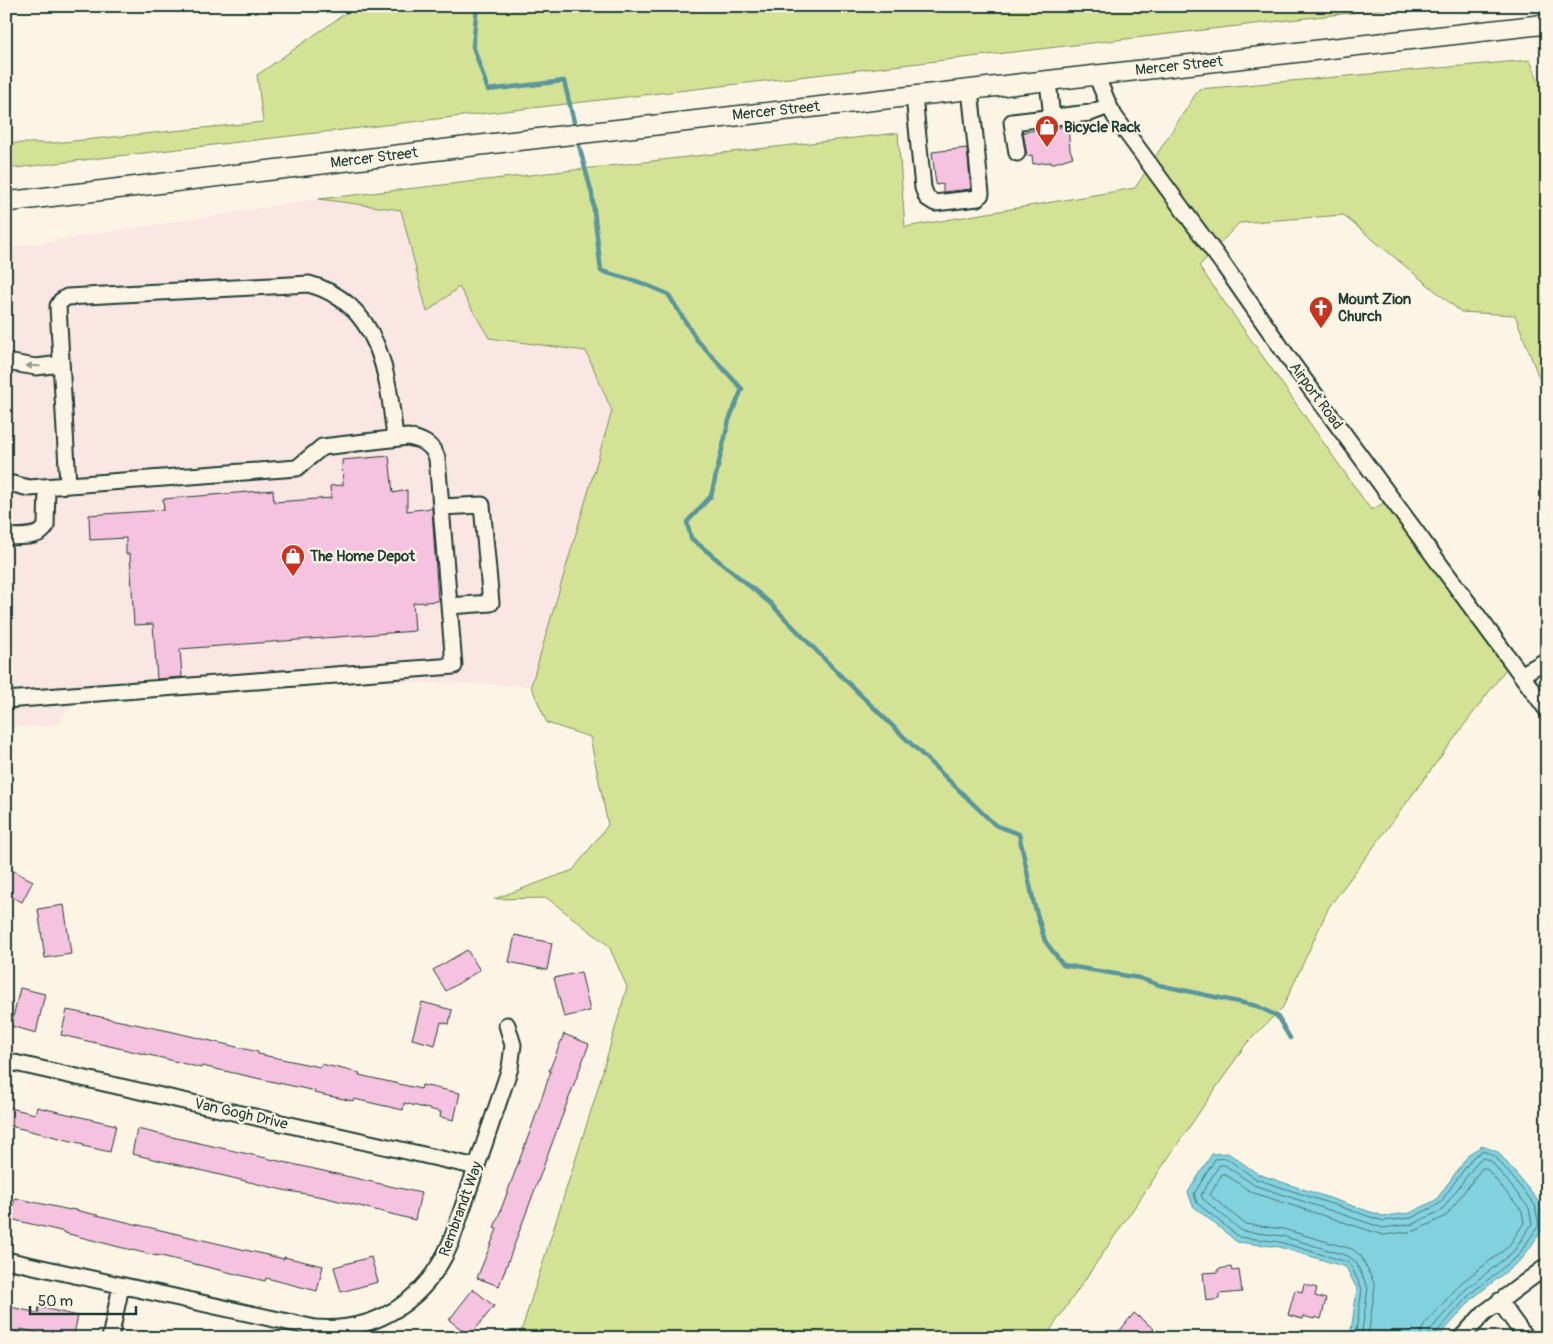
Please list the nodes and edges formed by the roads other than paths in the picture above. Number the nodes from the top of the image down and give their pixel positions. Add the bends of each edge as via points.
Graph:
1 (1547, 24) edge
2 (1096, 75) junction
3 (1048, 81) junction
4 (970, 90) junction
5 (914, 96) junction
6 (1109, 106) junction
7 (1052, 118) junction
8 (1016, 153) dead end
9 (6, 202) edge
10 (6, 362) edge
11 (61, 364) junction
12 (395, 438) junction
13 (6, 485) edge
14 (68, 486) junction
15 (46, 487) junction
16 (29, 488) junction
17 (6, 496) edge
18 (441, 507) junction
19 (6, 536) edge
20 (449, 606) junction
21 (1547, 660) edge
22 (1521, 674) junction
23 (6, 700) edge
24 (1547, 710) edge
25 (507, 1025) dead end
26 (6, 1061) edge
27 (476, 1167) junction
28 (6, 1260) edge
29 (1547, 1266) edge
30 (121, 1286) junction
31 (1499, 1301) junction
32 (110, 1338) edge
33 (1461, 1338) edge
34 (1526, 1338) edge

1 - 2 main road, Mercer Street
2 - 3 main road, Mercer Street
2 - 6 street, Airport Road
3 - 4 main road, Mercer Street
3 - 7 street
4 - 5 main road, Mercer Street
4 - 5 street via 981,194 978,198 935,203 927,198 923,188
5 - 9 main road, Mercer Street
6 - 7 street via 1090,113
6 - 22 street, Airport Road via 1294,366
7 - 8 street via 1012,122
11 -> 10 street via 36,367
11 - 12 street via 58,306 67,297 319,286 359,314 368,327 385,368
11 - 14 street
12 - 14 street via 322,447 297,468
12 - 18 street via 408,437 431,446 437,458
13 - 16 street
14 - 15 street
15 - 16 street
15 - 19 street via 44,531
16 - 17 street
18 - 20 street
18 - 20 street via 482,505 491,603
20 - 23 street via 454,666
21 - 22 street
22 - 24 street, Airport Road
25 - 27 street, Rembrandt Way via 513,1058
26 - 27 street, Van Gogh Drive
27 - 30 street, Rembrandt Way via 451,1242 436,1272 412,1298 368,1322 348,1328 315,1328
28 - 30 street, Rembrandt Way
29 - 31 street
30 - 32 street
31 - 33 street
31 - 34 street

